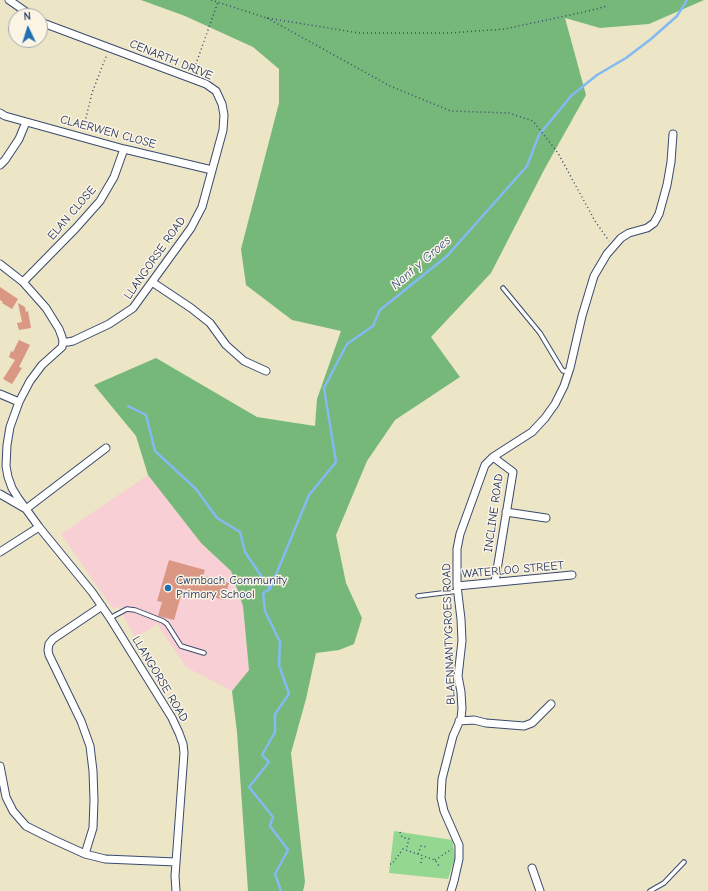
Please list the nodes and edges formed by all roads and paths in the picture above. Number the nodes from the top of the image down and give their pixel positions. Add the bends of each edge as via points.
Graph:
1 (9, 0) edge
2 (211, 0) edge
3 (218, 2) junction
4 (607, 6) dead end
5 (20, 8) edge
6 (267, 18) junction
7 (48, 24) edge
8 (109, 48) junction
9 (190, 79) junction
10 (0, 113) edge
11 (26, 122) junction
12 (673, 134) dead end
13 (81, 137) junction
14 (124, 148) junction
15 (0, 165) edge
16 (212, 170) junction
17 (613, 247) junction
18 (0, 264) edge
19 (23, 282) junction
20 (152, 282) junction
21 (503, 288) dead end
22 (63, 342) junction
23 (266, 370) dead end
24 (569, 371) junction
25 (0, 394) edge
26 (19, 402) junction
27 (106, 448) dead end
28 (493, 457) junction
29 (3, 466) edge
30 (0, 494) edge
31 (26, 509) junction
32 (506, 512) junction
33 (546, 518) dead end
34 (40, 527) junction
35 (0, 552) edge
36 (572, 575) dead end
37 (495, 582) junction
38 (458, 589) junction
39 (418, 596) dead end
40 (102, 606) junction
41 (110, 618) junction
42 (204, 653) dead end
43 (551, 704) dead end
44 (459, 721) junction
45 (0, 766) edge
46 (400, 832) dead end
47 (459, 845) junction
48 (427, 847) dead end
49 (406, 850) junction
50 (85, 854) junction
51 (418, 854) junction
52 (422, 856) junction
53 (435, 860) junction
54 (176, 862) junction
55 (684, 862) dead end
56 (421, 863) dead end
57 (390, 864) dead end
58 (439, 866) dead end
59 (532, 868) dead end
60 (176, 891) edge
61 (451, 891) edge
62 (540, 891) edge
63 (650, 891) edge

1 - 5 street
2 - 3 path
3 - 6 path
3 - 9 path
4 - 6 path via 505,29 448,33 359,33
6 - 17 path via 390,86 451,111 509,113 533,121 558,153 595,221
7 - 8 street, CENARTH DRIVE
8 - 9 street, CENARTH DRIVE
8 - 13 path via 92,93
9 - 16 street, CENARTH DRIVE via 206,84 216,91 222,104 223,130
10 - 11 street, CLAERWEN CLOSE
11 - 13 street, CLAERWEN CLOSE
11 - 15 street
12 - 17 street, BLAENNANTYGROES ROAD via 669,177 659,214 654,223 647,228 629,233
13 - 14 street, CLAERWEN CLOSE
14 - 16 street, CLAERWEN CLOSE
14 - 19 street, ELAN CLOSE via 114,177 100,201
16 - 20 street, LLANGORSE ROAD via 202,207 191,228
17 - 24 street, BLAENNANTYGROES ROAD via 594,276
18 - 19 street
19 - 22 street via 60,329
20 - 22 street, LLANGORSE ROAD via 133,308 97,330 73,341
20 - 23 street via 210,323 226,345 244,361
21 - 24 lane via 540,333 561,368
22 - 26 street, LLANGORSE ROAD via 62,347 42,365 30,381
24 - 28 street, BLAENNANTYGROES ROAD via 555,404 545,418 532,432
25 - 26 street
26 - 29 street, LLANGORSE ROAD via 10,427
27 - 31 street
28 - 32 street, INCLINE ROAD via 513,472
28 - 38 street, BLAENNANTYGROES ROAD via 485,465 460,534 457,549
29 - 31 street, LLANGORSE ROAD via 12,488
30 - 31 street, LLANGORSE ROAD
31 - 34 street, LLANGORSE ROAD
32 - 33 street
32 - 37 street, INCLINE ROAD
34 - 35 street
34 - 40 street, LLANGORSE ROAD
36 - 37 street, WATERLOO STREET
37 - 38 street, WATERLOO STREET
38 - 39 lane
38 - 44 street, BLAENNANTYGROES ROAD via 462,640 458,676 462,709
40 - 41 street, LLANGORSE ROAD
40 - 50 street via 53,639 48,650 90,746 93,771 93,828
41 - 42 lane via 127,609 135,610 167,624 181,646
41 - 54 street, LLANGORSE ROAD via 172,718 183,744
43 - 44 street via 532,723 524,726 474,720
44 - 47 street, BLAENNANTYGROES ROAD via 442,779 441,798
45 - 50 street via 6,798 26,826
46 - 49 path via 402,837 409,839
47 - 53 path
47 - 61 street, BLAENNANTYGROES ROAD via 459,859
48 - 51 path via 421,846
49 - 51 path
49 - 57 path
50 - 54 street via 105,859
51 - 52 path
52 - 53 path
52 - 56 path
53 - 58 path
54 - 60 street, LLANGORSE ROAD
55 - 63 lane via 664,883
59 - 62 street

